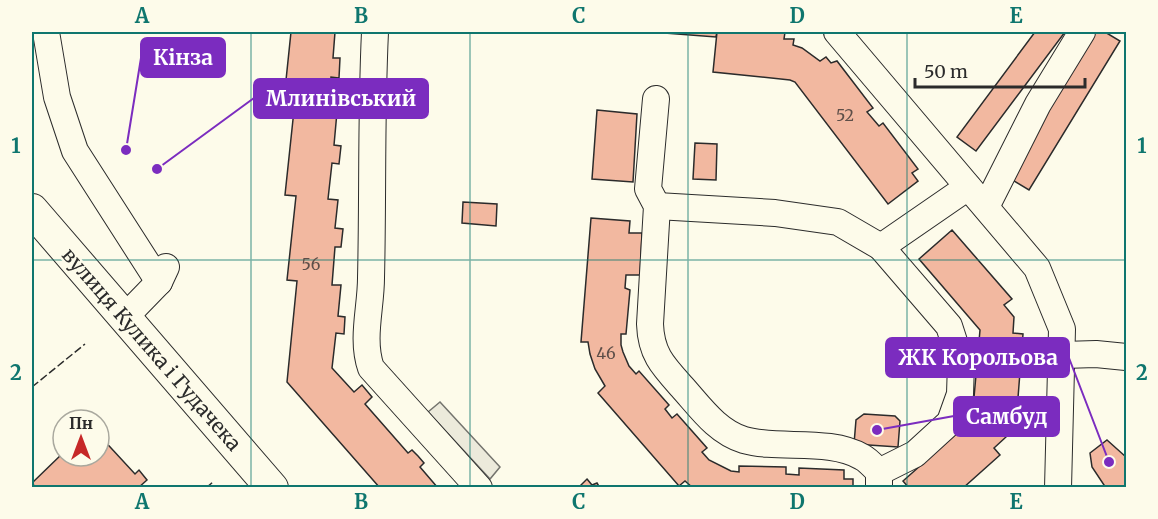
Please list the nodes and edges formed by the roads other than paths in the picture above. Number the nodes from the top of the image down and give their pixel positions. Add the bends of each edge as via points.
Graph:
1 (46, 32) edge
2 (375, 32) edge
3 (837, 32) edge
4 (1082, 32) edge
5 (656, 99) dead end
6 (968, 187) junction
7 (657, 206) junction
8 (986, 207) junction
9 (32, 210) edge
10 (881, 247) junction
11 (125, 317) junction
12 (1063, 355) junction
13 (1126, 357) edge
14 (879, 480) edge
15 (272, 488) edge
16 (478, 488) edge
17 (1058, 488) edge

1 - 11 lane via 57,97 75,151 163,273
2 - 16 lane via 372,281 366,352 370,368
3 - 6 lane
4 - 8 lane via 1038,104
5 - 7 lane via 648,189
6 - 8 lane
6 - 10 lane
7 - 10 lane via 775,213 838,222
7 - 14 lane via 650,341 673,376 719,427 743,440 836,448 862,457
8 - 12 lane via 1037,268 1062,329
9 - 11 main road, вулиця Кулика і Гудачека
10 - 14 lane via 949,326 961,363 960,394 950,422
11 - 15 main road, вулиця Кулика і Гудачека
12 - 13 lane
12 - 17 lane

